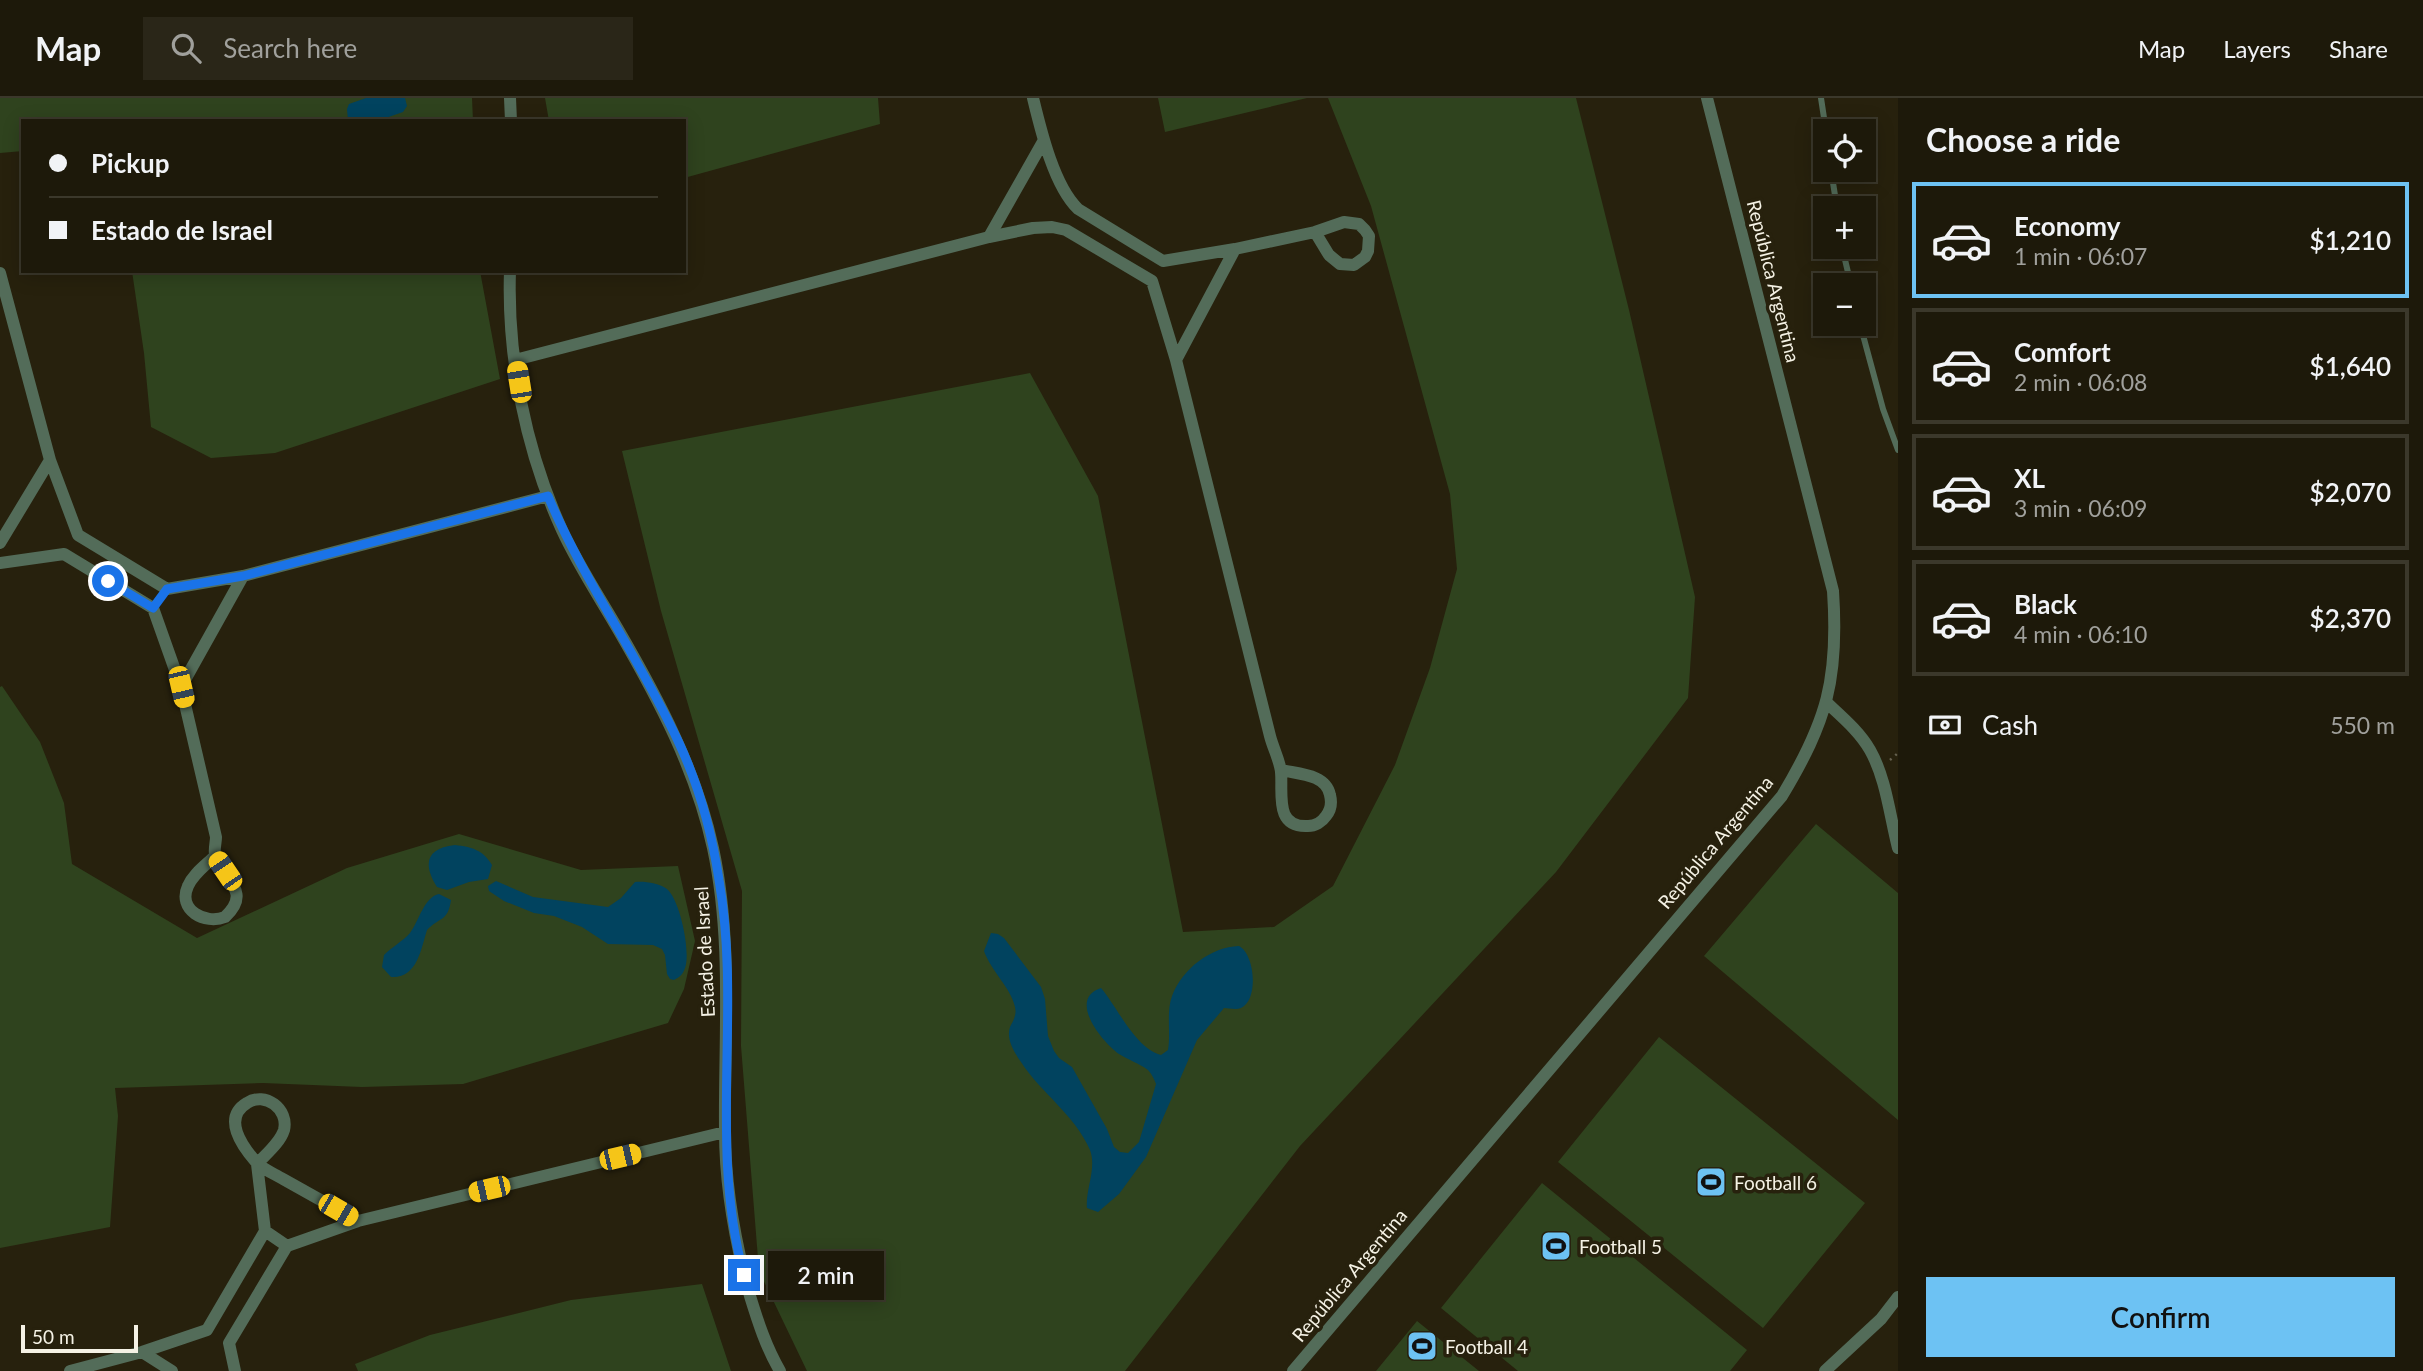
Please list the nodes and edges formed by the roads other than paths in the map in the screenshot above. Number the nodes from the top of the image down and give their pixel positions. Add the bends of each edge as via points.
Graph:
1 (510, 98) edge
2 (1033, 98) edge
3 (1707, 98) edge
4 (1821, 98) edge
5 (511, 119) edge
6 (1824, 119) edge
7 (1044, 140) junction
8 (1078, 209) junction
9 (1066, 230) junction
10 (1315, 232) dead end
11 (989, 237) junction
12 (1235, 250) junction
13 (1163, 261) junction
14 (0, 273) edge
15 (510, 273) edge
16 (1152, 281) junction
17 (1863, 336) edge
18 (515, 360) junction
19 (1176, 360) junction
20 (1898, 450) edge
21 (50, 460) junction
22 (548, 496) junction
23 (78, 535) junction
24 (0, 543) edge
25 (64, 554) junction
26 (0, 563) edge
27 (243, 576) junction
28 (167, 589) junction
29 (153, 608) junction
30 (181, 687) junction
31 (1826, 702) junction
32 (1281, 770) junction
33 (1898, 848) edge
34 (215, 856) junction
35 (725, 1132) junction
36 (257, 1164) junction
37 (358, 1222) junction
38 (265, 1231) junction
39 (287, 1246) junction
40 (1898, 1297) edge
41 (207, 1330) junction
42 (229, 1343) junction
43 (142, 1352) junction
44 (70, 1371) edge
45 (172, 1371) edge
46 (234, 1371) edge
47 (780, 1371) edge
48 (1293, 1371) edge
49 (1825, 1371) edge

1 - 5 street
2 - 7 street
3 - 31 street, República Argentina via 1833,591 1834,674
4 - 6 lane
7 - 8 street via 1068,199
7 - 11 street
8 - 9 street
8 - 13 street
9 - 11 street via 1033,228
9 - 16 street
10 - 12 street
11 - 18 street
12 - 13 street
12 - 19 street
13 - 16 street
14 - 21 street
15 - 18 street, Estado de Israel
16 - 19 street
17 - 20 lane
18 - 22 street, Estado de Israel via 522,404
19 - 32 street
21 - 23 street
21 - 24 street
22 - 27 street
22 - 35 street, Estado de Israel via 583,571 669,723 705,815 724,914
23 - 25 street
23 - 28 street
25 - 26 street
25 - 29 street
27 - 28 street
27 - 30 street
28 - 29 street
29 - 30 street
30 - 34 street via 216,837
31 - 33 street via 1871,751
31 - 48 street, República Argentina via 1819,729 1782,796
32 - 32 street via 1286,816 1298,825 1321,821 1331,807 1324,783
34 - 34 street via 186,892 194,914 208,920 225,916 236,894
35 - 37 street
35 - 47 street, Estado de Israel via 728,1189 740,1261 765,1343
36 - 36 street via 285,1127 281,1111 262,1099 239,1109 234,1126
36 - 37 street
36 - 38 street
37 - 39 street
38 - 39 street
38 - 41 street
39 - 42 street
40 - 49 street
41 - 42 street
41 - 43 street
42 - 46 street
43 - 44 street
43 - 45 street

